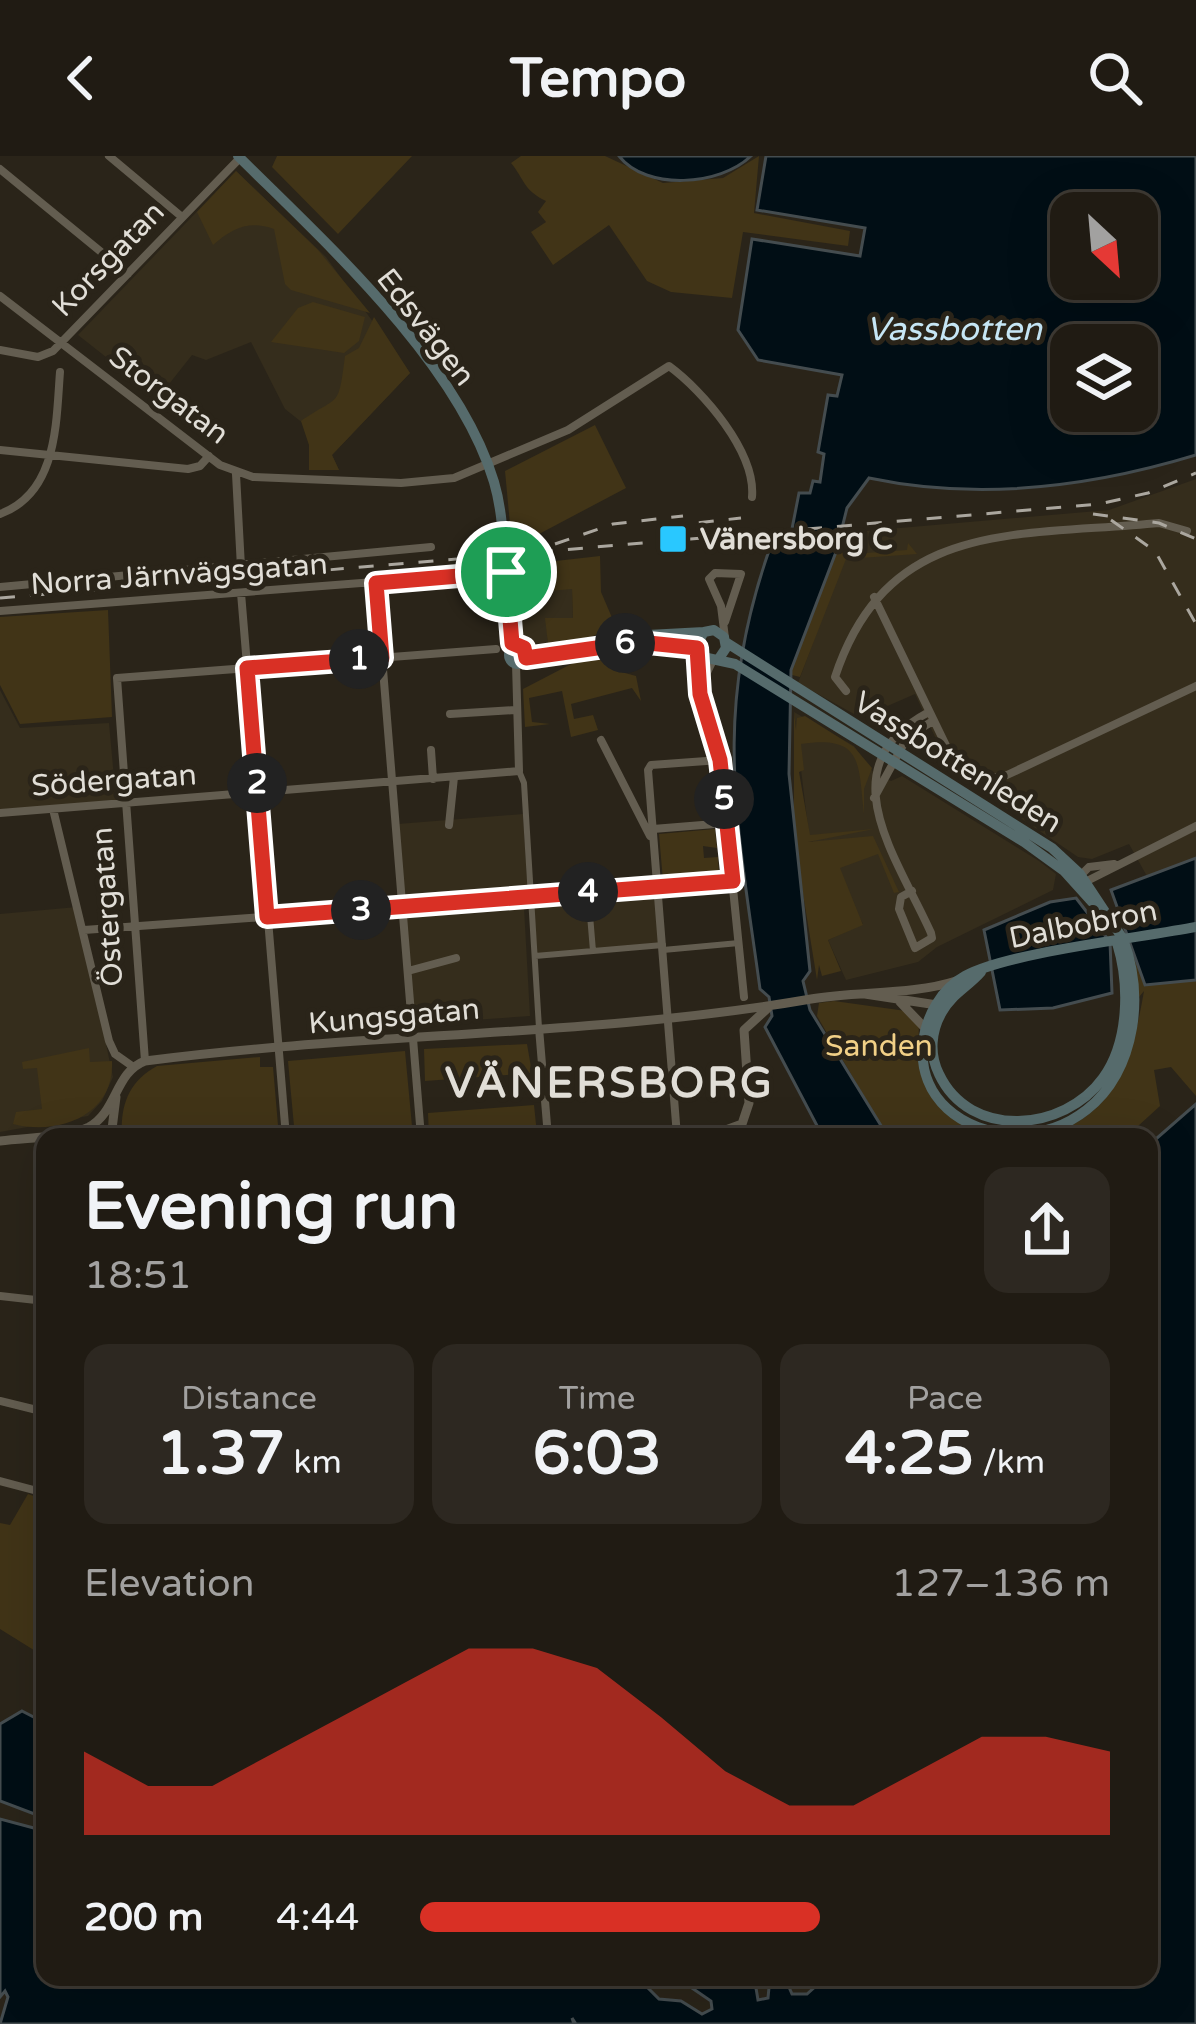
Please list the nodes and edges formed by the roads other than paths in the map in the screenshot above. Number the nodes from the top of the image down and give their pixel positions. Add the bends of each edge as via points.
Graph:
1 (109, 156) edge
2 (239, 157) edge
3 (0, 169) edge
4 (182, 217) junction
5 (128, 274) junction
6 (0, 296) edge
7 (61, 343) junction
8 (0, 350) edge
9 (60, 372) dead end
10 (0, 449) edge
11 (53, 455) junction
12 (208, 455) junction
13 (488, 464) junction
14 (236, 474) junction
15 (752, 497) dead end
16 (0, 514) edge
17 (1187, 531) dead end
18 (431, 547) dead end
19 (241, 567) junction
20 (506, 569) junction
21 (376, 583) junction
22 (0, 587) edge
23 (241, 593) junction
24 (874, 597) junction
25 (717, 603) junction
26 (0, 611) edge
27 (725, 622) junction
28 (707, 631) junction
29 (726, 641) junction
30 (599, 646) junction
31 (496, 649) dead end
32 (698, 650) junction
33 (382, 658) junction
34 (736, 658) junction
35 (717, 659) junction
36 (521, 661) junction
37 (247, 668) junction
38 (700, 686) junction
39 (1196, 686) edge
40 (846, 691) dead end
41 (515, 710) junction
42 (450, 714) dead end
43 (932, 716) junction
44 (601, 740) dead end
45 (431, 751) dead end
46 (890, 754) junction
47 (720, 760) junction
48 (518, 771) junction
49 (454, 777) junction
50 (433, 779) junction
51 (392, 782) junction
52 (257, 793) junction
53 (124, 803) junction
54 (53, 808) junction
55 (0, 813) edge
56 (727, 823) junction
57 (449, 825) dead end
58 (1196, 826) edge
59 (653, 829) junction
60 (654, 843) junction
61 (1081, 880) junction
62 (733, 881) junction
63 (658, 888) junction
64 (912, 891) junction
65 (588, 892) junction
66 (532, 896) junction
67 (403, 907) junction
68 (267, 917) junction
69 (134, 927) junction
70 (1196, 927) edge
71 (84, 930) junction
72 (739, 943) junction
73 (663, 948) junction
74 (593, 951) junction
75 (535, 956) junction
76 (456, 958) dead end
77 (408, 971) junction
78 (981, 972) junction
79 (957, 980) junction
80 (917, 991) junction
81 (856, 993) junction
82 (896, 999) junction
83 (747, 1003) junction
84 (769, 1007) junction
85 (937, 1011) junction
86 (721, 1013) junction
87 (668, 1018) junction
88 (539, 1028) junction
89 (926, 1029) junction
90 (744, 1030) junction
91 (412, 1038) junction
92 (277, 1050) junction
93 (145, 1061) junction
94 (131, 1066) junction
95 (116, 1097) junction
96 (742, 1124) junction
97 (82, 1128) edge
98 (112, 1128) edge
99 (285, 1128) edge
100 (420, 1128) edge
101 (547, 1128) edge
102 (676, 1128) edge
103 (731, 1128) edge
104 (744, 1128) edge
105 (997, 1128) edge
106 (1051, 1128) edge
107 (36, 1136) edge
108 (0, 1141) edge
109 (0, 1296) edge
110 (36, 1300) edge
111 (0, 1401) edge
112 (36, 1410) edge
113 (0, 1481) edge
114 (36, 1491) edge

1 - 4 street
2 - 4 street, Korsgatan
2 - 13 main road, Edsvägen via 409,340
3 - 5 street
4 - 5 street, Korsgatan
5 - 7 street, Korsgatan
6 - 7 street, Storgatan
7 - 8 street via 38,357
7 - 12 street, Storgatan
9 - 11 street
10 - 11 street
11 - 12 street via 188,469
11 - 16 street
12 - 14 street, Storgatan
13 - 14 street via 436,482
13 - 15 street via 568,430 669,366 733,441 753,478
13 - 20 main road, Edsvägen
14 - 19 street, Storgatan
17 - 24 street via 1159,523 970,542 928,558
18 - 19 street
19 - 22 street
20 - 21 street, Norra Järnvägsgatan
20 - 36 main road, Edsvägen
21 - 23 street, Norra Järnvägsgatan
21 - 33 street
23 - 26 street, Norra Järnvägsgatan
23 - 37 street
24 - 40 street via 835,677
24 - 43 street
25 - 27 street
25 - 27 street via 711,574 741,574
25 - 28 street
27 - 29 street
28 - 29 main road, Vassbottenleden
28 - 30 main road via 633,635
28 - 32 main road
29 - 34 main road, Vassbottenleden
29 - 35 main road
30 - 32 main road via 678,642
30 - 36 main road
31 - 33 street
32 - 35 main road, Vassbottenleden
32 - 38 street
33 - 37 street
33 - 51 street
34 - 35 main road, Vassbottenleden
34 - 46 main road, Vassbottenleden
35 - 38 street
36 - 41 street
37 - 52 street
37 - 53 street, Östergatan via 116,678
38 - 47 street
39 - 43 street via 992,780 962,772
41 - 42 street
41 - 48 street
43 - 46 street
44 - 60 street
45 - 50 street
46 - 61 main road, Vassbottenleden
46 - 64 street via 873,779 873,800
47 - 56 street
47 - 59 street via 651,765
48 - 49 street, Södergatan
48 - 66 street
49 - 50 street, Södergatan
49 - 57 street
50 - 51 street, Södergatan
51 - 52 street, Södergatan
51 - 67 street
52 - 53 street, Södergatan
52 - 68 street
53 - 54 street, Södergatan
53 - 69 street, Östergatan
54 - 55 street, Södergatan
54 - 71 street
56 - 59 street
56 - 62 street
58 - 61 street
59 - 60 street
60 - 63 street
61 - 85 main road, Vassbottenleden via 1112,929 1123,965 1120,1044 1095,1088 1039,1119 975,1112 948,1090 934,1064
61 - 106 main road, Vassbottenleden via 1123,939 1134,994 1120,1072 1097,1104
62 - 63 street
62 - 72 street
63 - 65 street
63 - 73 street
64 - 64 street via 900,901 915,948 932,938
65 - 66 street
65 - 74 street
66 - 67 street
66 - 75 street
67 - 68 street
67 - 77 street
68 - 69 street
68 - 92 street
69 - 71 street
69 - 93 street, Östergatan
70 - 78 main road, Dalbobron
71 - 94 street via 109,1041
72 - 73 street
72 - 83 street
73 - 74 street
73 - 87 street
74 - 75 street
75 - 88 street
76 - 77 street
77 - 91 street
78 - 79 main road, Dalbobron
78 - 85 main road
79 - 80 street
79 - 85 main road
80 - 81 street
80 - 85 street
81 - 82 street
81 - 84 street, Kungsgatan
82 - 85 street
82 - 89 street
83 - 84 street, Kungsgatan
83 - 86 street, Kungsgatan
84 - 90 street
85 - 89 main road, Vassbottenleden
86 - 87 street, Kungsgatan
86 - 90 street
87 - 88 street, Kungsgatan
87 - 102 street
88 - 91 street, Kungsgatan
88 - 101 street
89 - 105 main road, Vassbottenleden via 932,1086 953,1112
90 - 96 street
91 - 92 street, Kungsgatan
91 - 100 street
92 - 93 street, Kungsgatan
92 - 99 street
93 - 94 street, Kungsgatan
94 - 95 street
95 - 97 street
95 - 98 street
96 - 103 street
96 - 104 street
107 - 108 street
109 - 110 street
111 - 112 street
113 - 114 street

